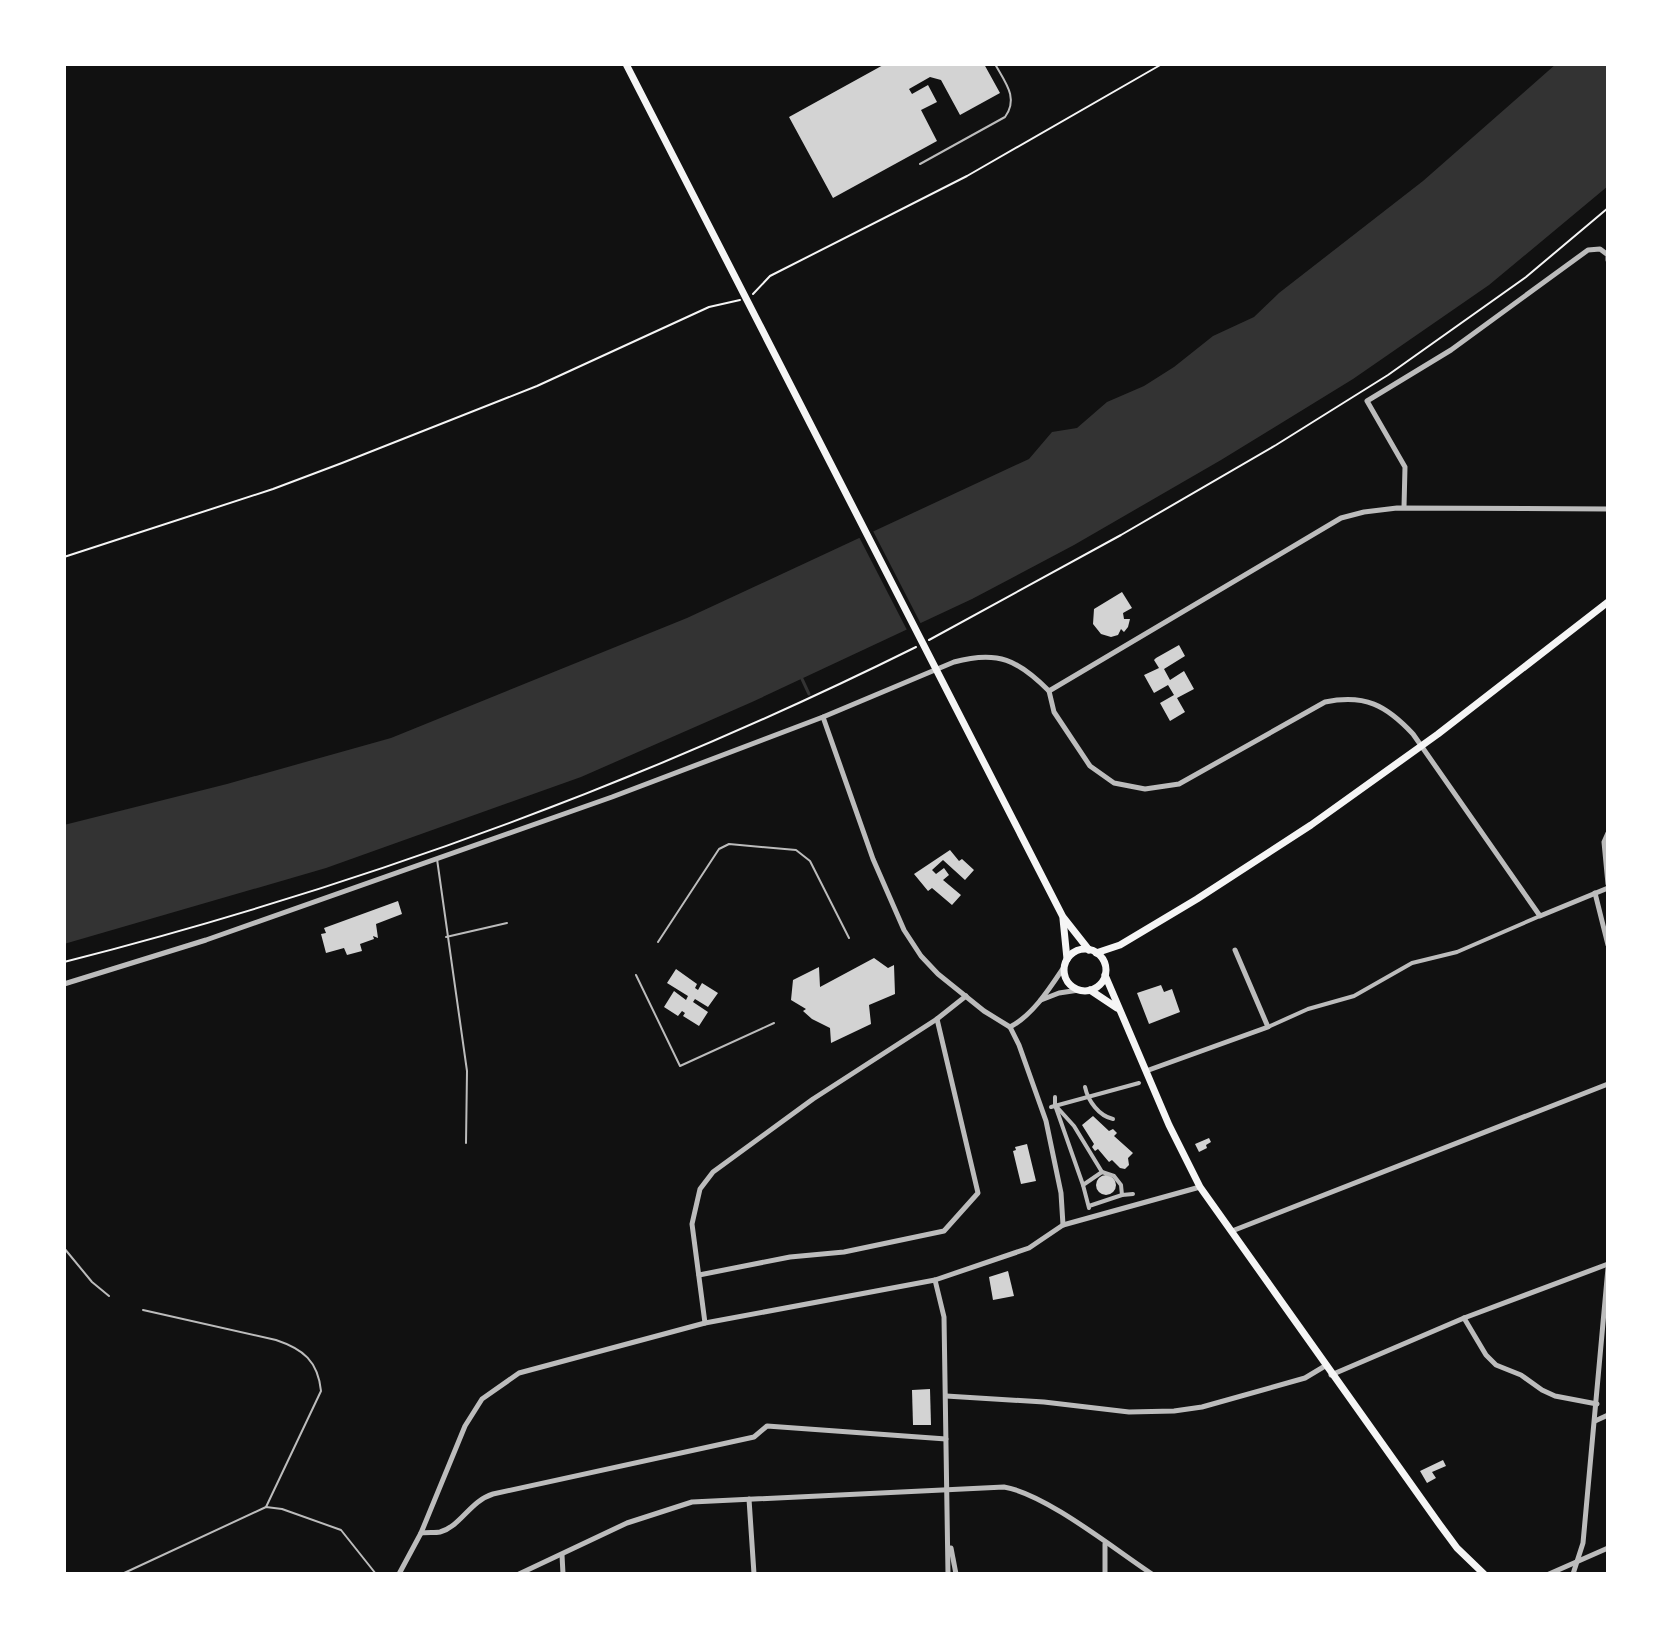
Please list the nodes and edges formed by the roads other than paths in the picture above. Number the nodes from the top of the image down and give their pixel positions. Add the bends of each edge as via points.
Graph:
1 (626, 64) edge
2 (995, 64) edge
3 (920, 164) dead end
4 (1608, 260) edge
5 (1404, 508) junction
6 (1608, 509) edge
7 (1608, 602) edge
8 (1049, 691) junction
9 (823, 717) junction
10 (1422, 746) junction
11 (1608, 833) edge
12 (437, 858) junction
13 (1608, 886) edge
14 (1595, 893) junction
15 (1540, 916) junction
16 (1063, 917) junction
17 (507, 923) dead end
18 (446, 937) junction
19 (849, 938) dead end
20 (658, 942) dead end
21 (1120, 945) junction
22 (1608, 945) edge
23 (1235, 950) dead end
24 (1093, 951) junction
25 (1066, 963) junction
26 (1105, 965) junction
27 (636, 975) dead end
28 (1105, 975) junction
29 (64, 984) edge
30 (1079, 990) junction
31 (1090, 990) junction
32 (966, 996) junction
33 (1040, 1000) junction
34 (1119, 1009) junction
35 (937, 1019) junction
36 (774, 1023) dead end
37 (1010, 1027) junction
38 (1268, 1027) junction
39 (1146, 1071) junction
40 (1139, 1083) dead end
41 (1608, 1084) edge
42 (1085, 1087) dead end
43 (1055, 1097) dead end
44 (1087, 1097) junction
45 (1053, 1106) junction
46 (1113, 1119) dead end
47 (1074, 1126) junction
48 (1066, 1136) junction
49 (466, 1143) dead end
50 (1102, 1172) junction
51 (1083, 1185) junction
52 (1200, 1187) junction
53 (1133, 1194) dead end
54 (1122, 1195) junction
55 (1063, 1225) junction
56 (1231, 1231) junction
57 (64, 1248) edge
58 (1608, 1266) edge
59 (699, 1275) junction
60 (935, 1280) junction
61 (109, 1296) dead end
62 (143, 1310) dead end
63 (1464, 1318) junction
64 (705, 1323) junction
65 (1325, 1366) junction
66 (1331, 1375) junction
67 (946, 1396) junction
68 (1597, 1404) junction
69 (1608, 1415) edge
70 (1595, 1421) junction
71 (946, 1439) junction
72 (947, 1491) junction
73 (749, 1499) junction
74 (266, 1507) junction
75 (421, 1533) junction
76 (949, 1542) junction
77 (1105, 1543) junction
78 (1608, 1548) edge
79 (562, 1555) junction
80 (1577, 1561) junction
81 (122, 1574) edge
82 (376, 1574) edge
83 (399, 1574) edge
84 (519, 1574) edge
85 (563, 1574) edge
86 (754, 1574) edge
87 (948, 1574) edge
88 (956, 1574) edge
89 (1105, 1574) edge
90 (1152, 1574) edge
91 (1484, 1574) edge
92 (1549, 1574) edge
93 (1573, 1574) edge

1 - 16 main road
2 - 3 lane via 1011,93 1005,117
4 - 5 street via 1600,249 1588,250 1451,350 1367,401 1405,467
5 - 6 street
5 - 8 street via 1341,518
7 - 10 main road
8 - 9 street via 1027,669 1002,658 976,656
8 - 10 street via 1054,712 1083,759 1106,779 1134,788 1179,784 1325,702 1345,698 1361,699 1390,713
9 - 12 street
9 - 32 street via 896,917 921,956
10 - 15 street
10 - 21 main road via 1284,843
11 - 13 street
12 - 18 lane
12 - 29 street
13 - 14 street
14 - 15 street
14 - 22 street
15 - 38 street via 1457,952 1412,963 1354,996
16 - 24 main road
16 - 25 main road
17 - 18 lane
18 - 49 lane via 467,1071
19 - 20 lane via 804,854 729,844 719,849
21 - 24 main road
21 - 26 main road
23 - 38 street
24 - 25 main road via 1076,951
24 - 26 main road
25 - 30 main road via 1066,979
25 - 33 street
26 - 28 main road
27 - 36 lane via 680,1066
28 - 31 main road
28 - 34 main road
30 - 31 main road
30 - 33 street
31 - 34 main road
32 - 35 street
32 - 37 street
33 - 37 street
34 - 39 main road
35 - 59 street via 813,1099 705,1179 692,1224
35 - 59 street via 978,1193 944,1231
37 - 55 street via 1046,1121
38 - 39 street
39 - 52 main road
40 - 44 street
41 - 56 street
42 - 44 street
43 - 45 street
44 - 45 street
44 - 46 street via 1105,1118
45 - 47 street
45 - 48 street
47 - 48 street
47 - 50 street
48 - 51 street
50 - 51 street
50 - 54 street via 1124,1184
51 - 54 street via 1089,1207
52 - 55 street
52 - 56 main road
53 - 54 street
55 - 60 street via 1029,1248
56 - 65 main road
57 - 61 lane
58 - 63 street
58 - 68 street
59 - 64 street
60 - 64 street
60 - 67 street via 944,1317
62 - 74 lane via 276,1340 310,1358 321,1391
63 - 66 street
63 - 68 street via 1496,1365 1555,1396
64 - 75 street via 519,1373 482,1399 465,1426
65 - 66 main road
65 - 67 street via 1305,1378 1174,1411
66 - 91 main road via 1457,1548
67 - 71 street
68 - 70 street
69 - 70 street
70 - 80 street
71 - 72 street
71 - 75 street via 767,1426 754,1437 479,1498 441,1532
72 - 73 street
72 - 76 street
72 - 77 street via 1020,1490
73 - 79 street via 692,1502 627,1523
73 - 86 street
74 - 81 lane
74 - 82 lane via 341,1530
75 - 83 street
76 - 87 street
76 - 88 street
77 - 89 street
77 - 90 street
78 - 80 street
79 - 84 street
79 - 85 street
80 - 92 street
80 - 93 street

